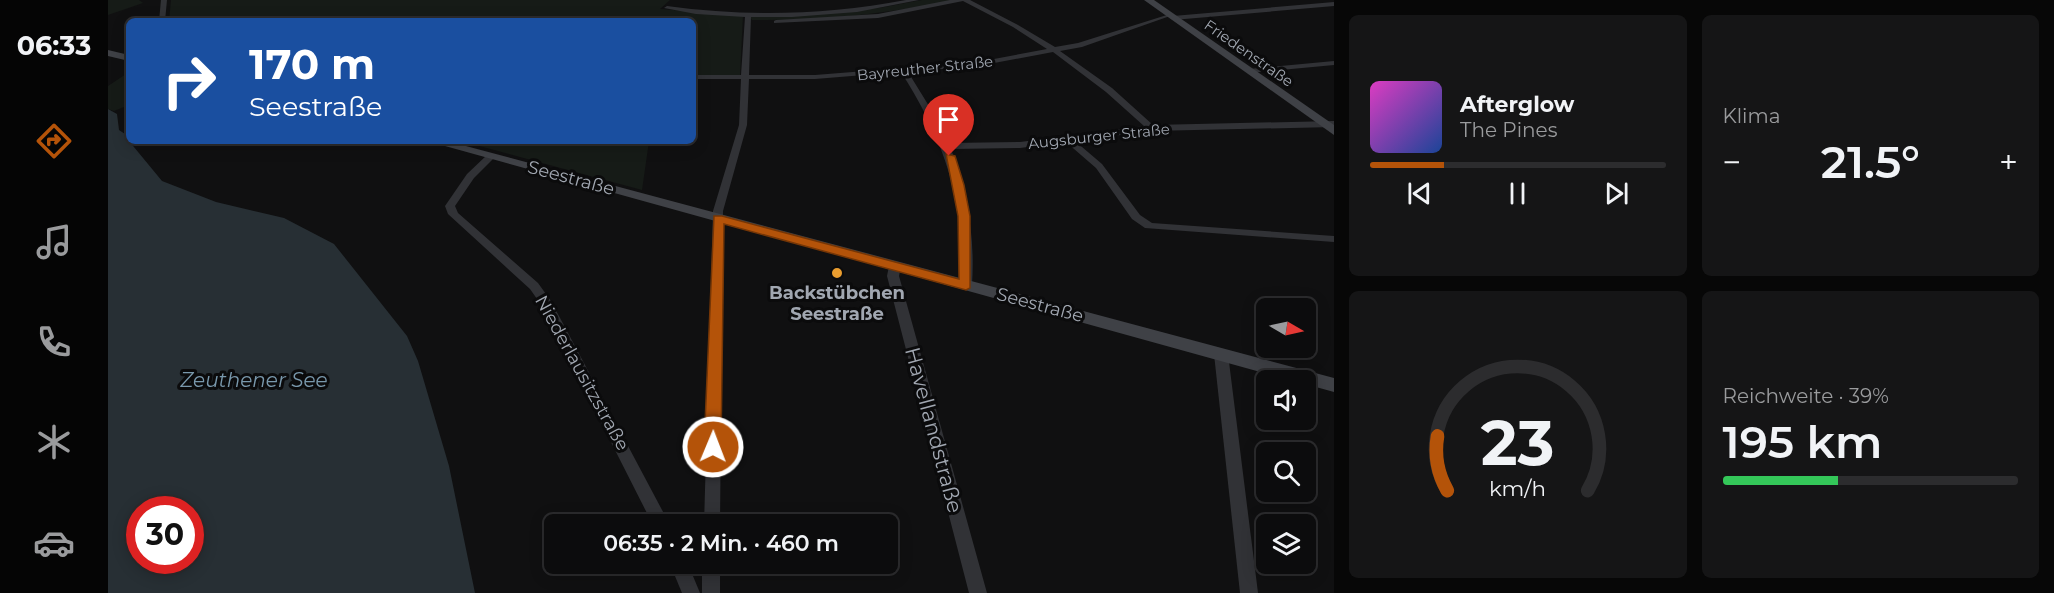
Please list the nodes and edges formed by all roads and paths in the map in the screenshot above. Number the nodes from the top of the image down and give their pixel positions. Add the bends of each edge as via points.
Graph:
1 (164, 0) edge
2 (676, 0) edge
3 (916, 0) edge
4 (963, 0) edge
5 (1148, 0) edge
6 (1267, 0) edge
7 (1334, 4) edge
8 (1325, 5) junction
9 (1284, 9) junction
10 (1334, 9) edge
11 (748, 17) junction
12 (162, 18) edge
13 (1173, 18) junction
14 (1151, 19) junction
15 (1054, 51) junction
16 (108, 53) edge
17 (126, 57) edge
18 (1334, 63) edge
19 (904, 71) junction
20 (1249, 71) junction
21 (696, 77) edge
22 (745, 78) junction
23 (1329, 124) edge
24 (1151, 128) junction
25 (1334, 131) edge
26 (1068, 139) junction
27 (444, 144) edge
28 (946, 146) junction
29 (490, 157) junction
30 (718, 218) junction
31 (1334, 240) edge
32 (895, 266) junction
33 (966, 285) junction
34 (1221, 354) junction
35 (1334, 384) edge
36 (656, 514) edge
37 (712, 514) edge
38 (683, 574) edge
39 (711, 574) edge
40 (691, 593) edge
41 (711, 593) edge
42 (978, 593) edge
43 (1249, 593) edge

1 - 12 street
2 - 11 street via 667,8
3 - 11 street via 847,10
4 - 11 street via 862,18 806,22
4 - 15 street
5 - 13 main road, Friedenstraße
6 - 9 street
7 - 8 street
8 - 9 street
8 - 10 street
9 - 13 street
11 - 22 street
13 - 14 street, Bayreuther Straße
13 - 14 street, Bayreuther Straße
13 - 20 main road, Friedenstraße
14 - 15 street, Bayreuther Straße
15 - 19 street, Bayreuther Straße
15 - 24 street via 1114,94
16 - 17 main road
18 - 20 street
19 - 22 street, Bayreuther Straße
19 - 28 street
20 - 23 main road, Friedenstraße
21 - 22 street, Bayreuther Straße
22 - 30 street via 744,125
23 - 24 street, Augsburger Straße
23 - 25 main road, Friedenstraße
24 - 26 street, Augsburger Straße
26 - 28 street, Augsburger Straße
26 - 31 street via 1099,166 1137,217 1149,226
27 - 29 main road, Seestraße
28 - 33 street via 963,208
29 - 30 main road, Seestraße
29 - 36 street, Niederlausitzstraße via 461,187 450,206 453,214 534,286 547,304
30 - 32 main road, Seestraße
30 - 37 street
32 - 33 main road, Seestraße
32 - 42 street, Havellandstraße via 893,276
33 - 34 main road, Seestraße
34 - 35 main road, Seestraße
34 - 43 street
38 - 40 street
39 - 41 street

